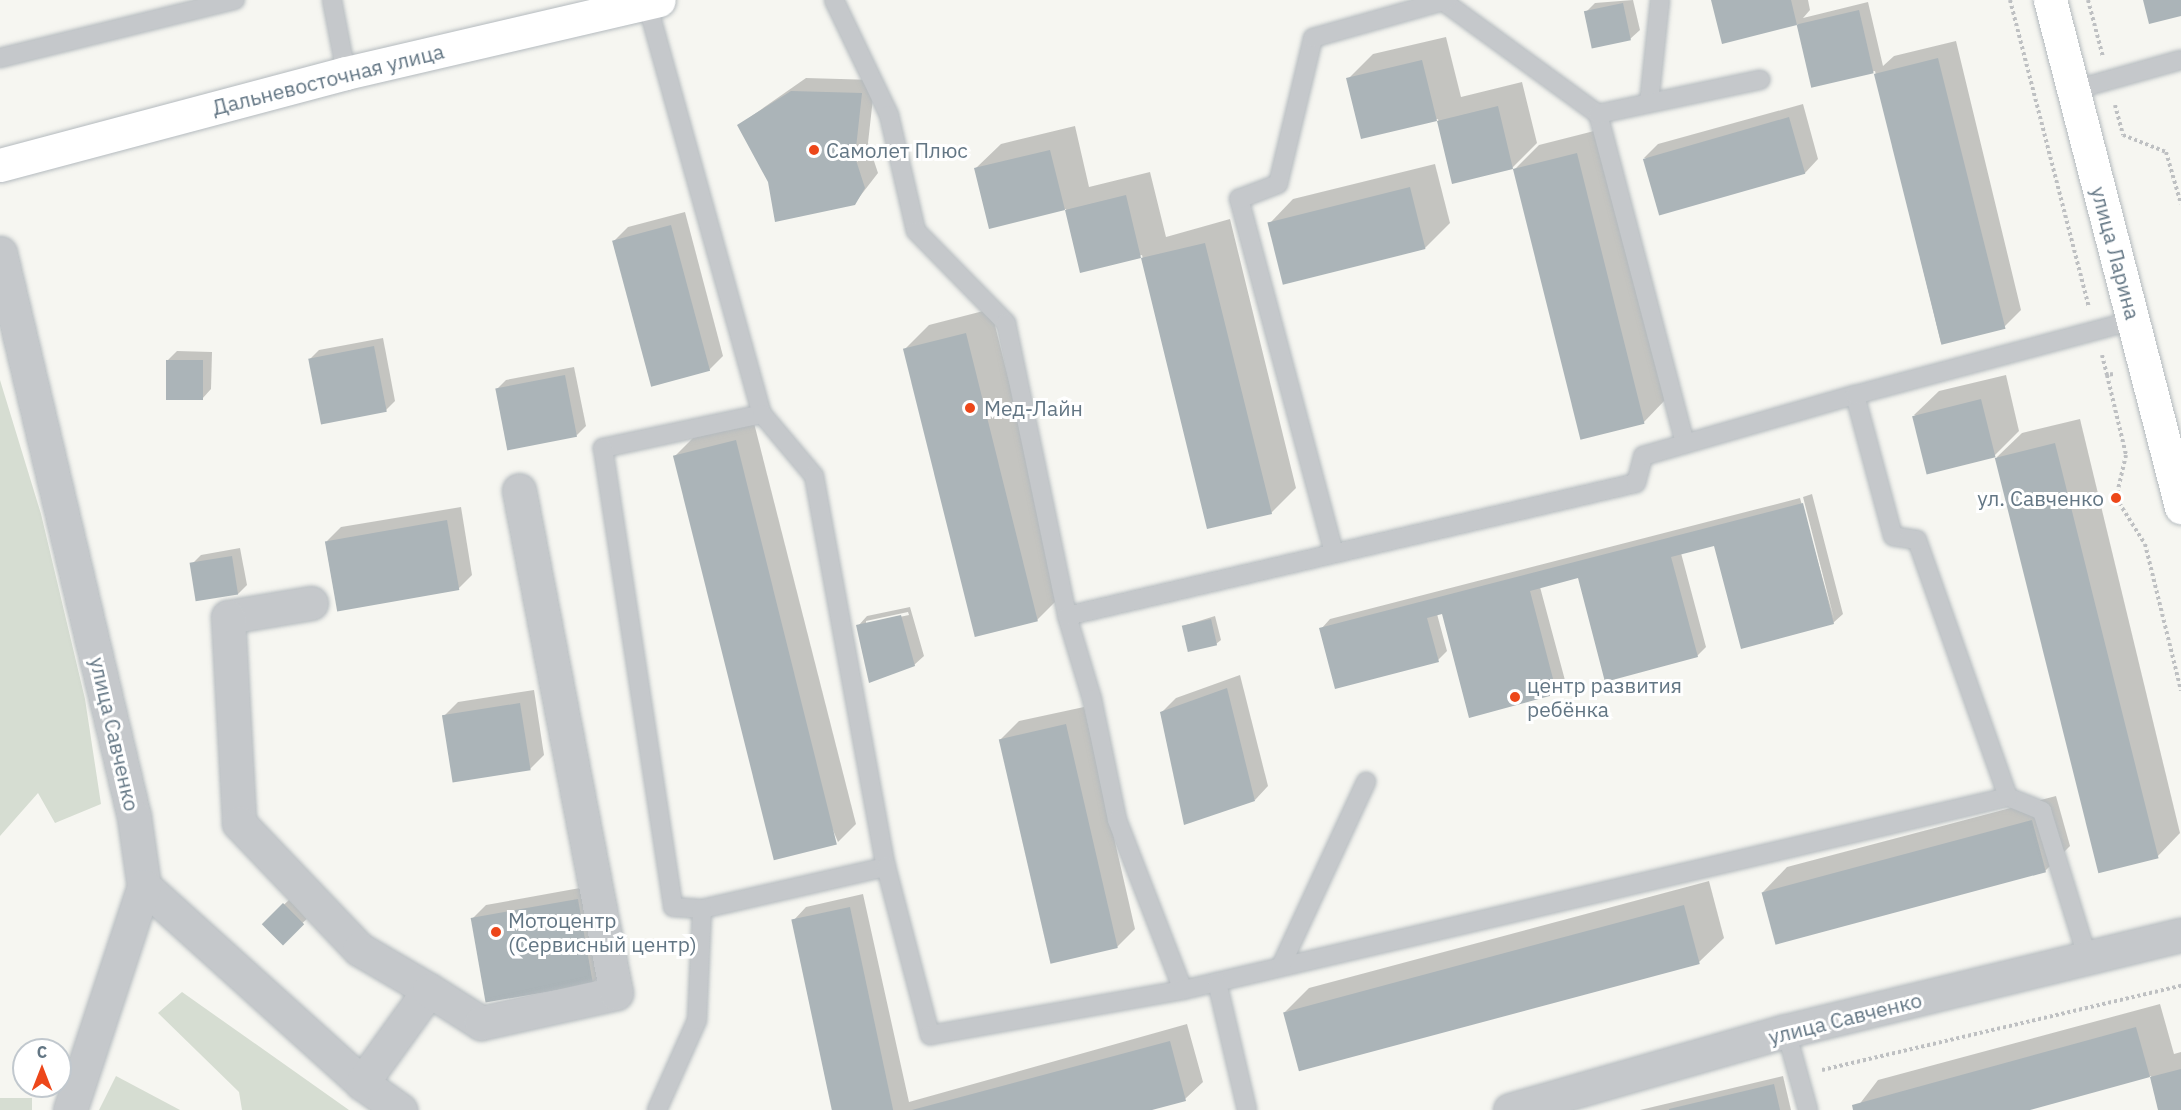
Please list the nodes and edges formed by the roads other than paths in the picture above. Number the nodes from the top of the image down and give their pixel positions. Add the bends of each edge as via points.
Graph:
1 (235, 0) edge
2 (332, 0) edge
3 (834, 0) edge
4 (1660, 0) edge
5 (2050, 0) edge
6 (641, 2) edge
7 (1447, 2) edge
8 (0, 58) edge
9 (2181, 60) edge
10 (346, 73) junction
11 (1760, 80) dead end
12 (2074, 90) junction
13 (1649, 103) junction
14 (1598, 114) junction
15 (0, 165) edge
16 (0, 253) edge
17 (2134, 320) junction
18 (1855, 395) junction
19 (762, 414) junction
20 (1685, 444) junction
21 (519, 490) dead end
22 (2181, 507) edge
23 (1334, 553) junction
24 (311, 603) dead end
25 (1067, 616) junction
26 (1366, 782) dead end
27 (2008, 797) junction
28 (886, 867) junction
29 (144, 885) junction
30 (702, 909) junction
31 (2181, 935) edge
32 (2088, 960) junction
33 (1281, 966) junction
34 (1217, 982) junction
35 (429, 990) junction
36 (1183, 990) junction
37 (1786, 1031) junction
38 (362, 1083) junction
39 (1566, 1102) edge
40 (70, 1110) edge
41 (400, 1110) edge
42 (657, 1110) edge
43 (1247, 1110) edge
44 (1510, 1110) edge
45 (1808, 1110) edge

1 - 8 lane
2 - 10 lane
3 - 25 lane via 890,115 916,231 1006,322
4 - 13 lane
5 - 12 main road, улица Ларина
6 - 10 main road, Дальневосточная улица
6 - 19 lane
7 - 14 lane
7 - 23 lane via 1313,38 1278,184 1239,199
9 - 12 lane
10 - 15 main road, Дальневосточная улица
11 - 13 lane
12 - 17 main road, улица Ларина
13 - 14 lane
14 - 20 lane
16 - 29 street, улица Савченко via 134,818
17 - 18 lane
17 - 22 main road, улица Ларина
18 - 20 lane
18 - 27 lane via 1893,536 1917,540
19 - 28 lane via 814,476
19 - 30 lane via 603,448 673,907
20 - 23 lane via 1643,456 1636,483
21 - 35 street via 616,993 481,1023
23 - 25 lane
24 - 35 street via 228,617 239,823 359,949
25 - 36 lane via 1092,699 1117,820
26 - 33 lane
27 - 32 lane via 2042,811
27 - 33 lane
28 - 30 lane
28 - 36 lane via 930,1035
29 - 38 street
29 - 40 street
30 - 42 lane via 697,1020
31 - 32 street, улица Савченко
32 - 37 street, улица Савченко
33 - 34 lane
34 - 36 lane
34 - 43 lane
35 - 38 street
37 - 39 street, улица Савченко
37 - 45 lane
38 - 41 street
39 - 44 street, улица Савченко

